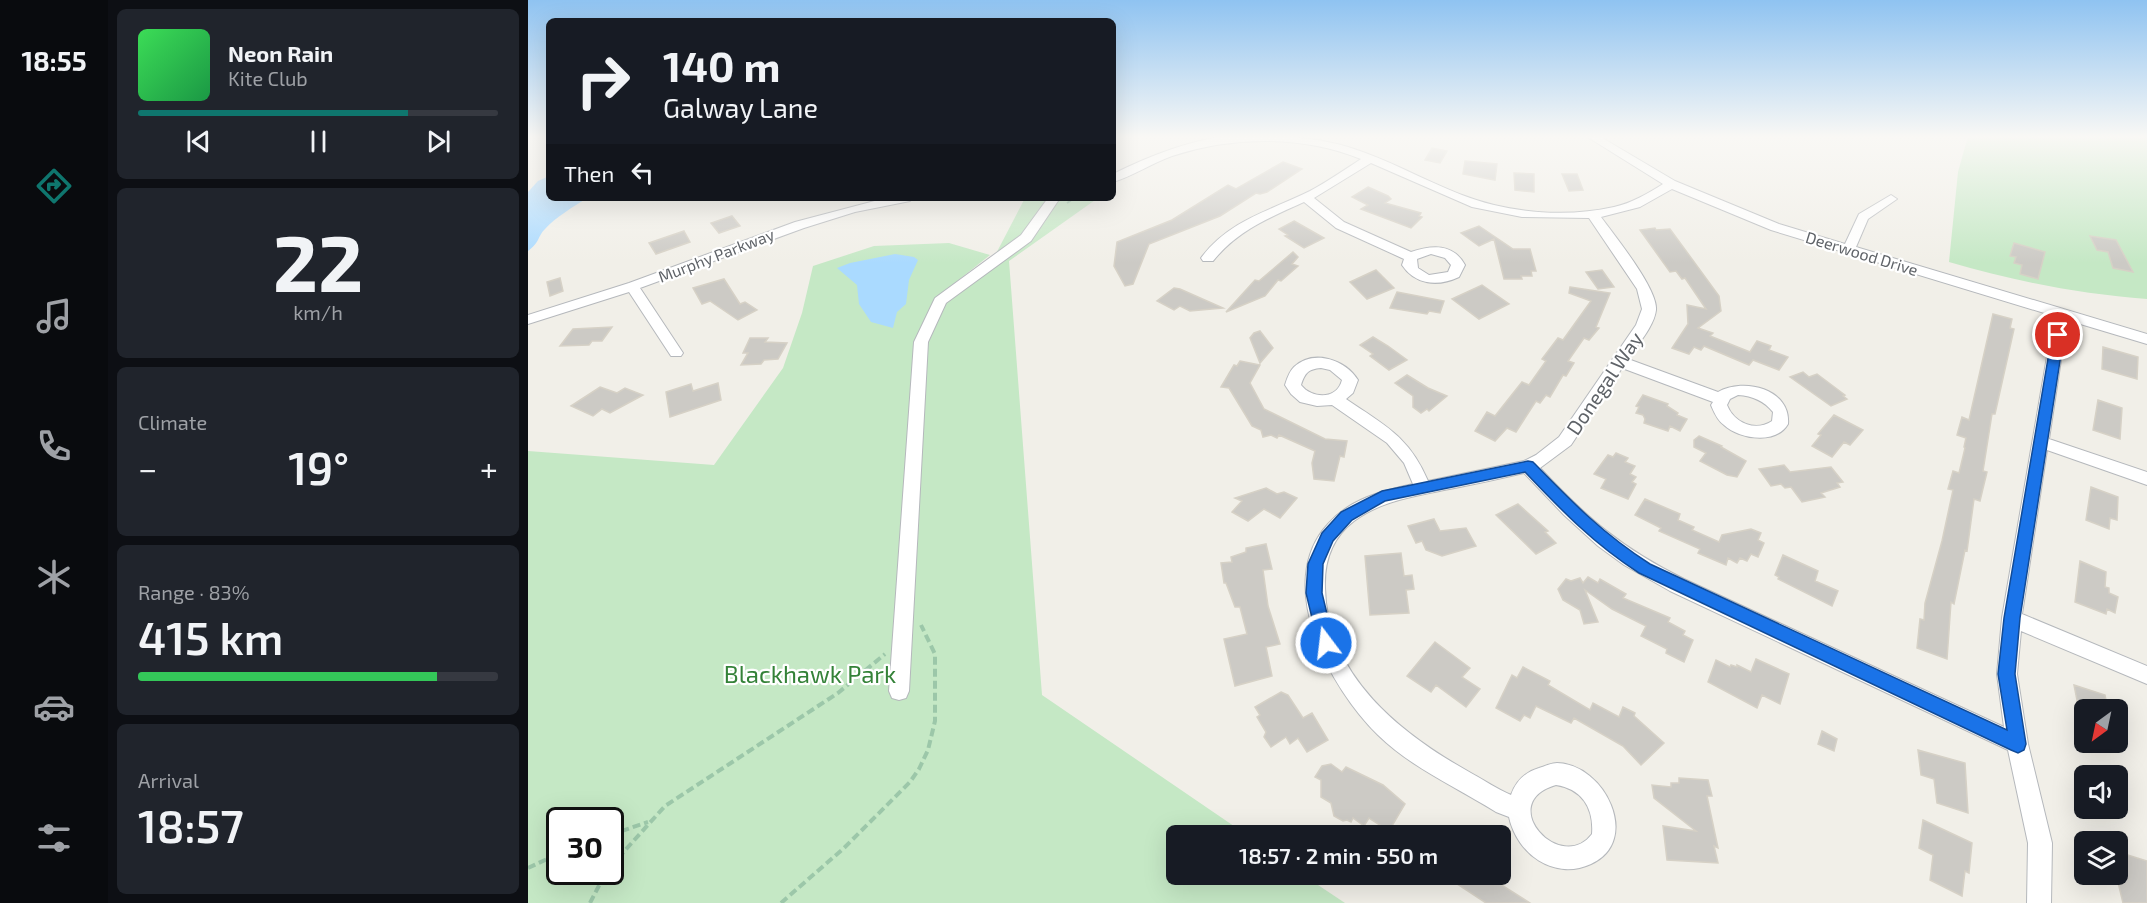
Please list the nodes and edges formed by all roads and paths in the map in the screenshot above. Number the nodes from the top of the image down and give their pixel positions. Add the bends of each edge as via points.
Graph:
1 (1338, 178) edge
2 (1410, 178) edge
3 (1661, 178) edge
4 (1671, 184) junction
5 (1306, 197) junction
6 (1891, 199) dead end
7 (890, 201) edge
8 (1059, 202) edge
9 (1592, 213) junction
10 (1849, 249) junction
11 (1411, 257) dead end
12 (1208, 258) dead end
13 (632, 287) junction
14 (2061, 314) junction
15 (528, 320) edge
16 (2147, 339) edge
17 (676, 353) dead end
18 (1619, 361) junction
19 (1335, 399) dead end
20 (1720, 399) dead end
21 (2040, 442) junction
22 (1528, 466) junction
23 (2147, 479) edge
24 (1423, 488) junction
25 (920, 617) dead end
26 (2012, 618) junction
27 (902, 640) junction
28 (2147, 675) edge
29 (898, 691) dead end
30 (2018, 744) junction
31 (1519, 808) dead end
32 (651, 821) junction
33 (624, 830) edge
34 (624, 851) edge
35 (546, 860) edge
36 (528, 868) edge
37 (598, 885) edge
38 (590, 903) edge
39 (781, 903) edge
40 (2039, 903) edge

1 - 5 street
2 - 9 street via 1490,208 1568,216
3 - 4 street, Deerwood Drive
4 - 9 street via 1635,205
4 - 10 street, Deerwood Drive via 1775,227
5 - 11 street via 1314,208 1336,222
5 - 12 street via 1252,219 1218,245
6 - 10 street via 1863,217
7 - 13 street, Murphy Parkway via 794,226
8 - 27 street via 1026,238 940,301 921,342
9 - 18 street, Donegal Way via 1648,299 1646,320
10 - 14 street, Deerwood Drive
13 - 15 street, Murphy Parkway
13 - 17 street
14 - 16 street, Deerwood Drive
14 - 21 street
18 - 20 street
18 - 22 street, Donegal Way via 1565,441
19 - 24 street via 1393,439 1411,460
21 - 23 street
21 - 26 street
22 - 24 street, Donegal Way
22 - 30 street via 1580,520 1645,568
24 - 31 street, Donegal Way via 1363,505 1327,537 1315,564 1314,582 1326,643 1355,695 1403,742 1504,804
25 - 39 path via 935,654 935,721 919,769 844,848
26 - 28 street
26 - 30 street via 2007,674
27 - 29 street
27 - 32 path via 838,693 694,785
30 - 40 street via 2040,843
32 - 33 path
32 - 34 path
35 - 36 path
37 - 38 path

